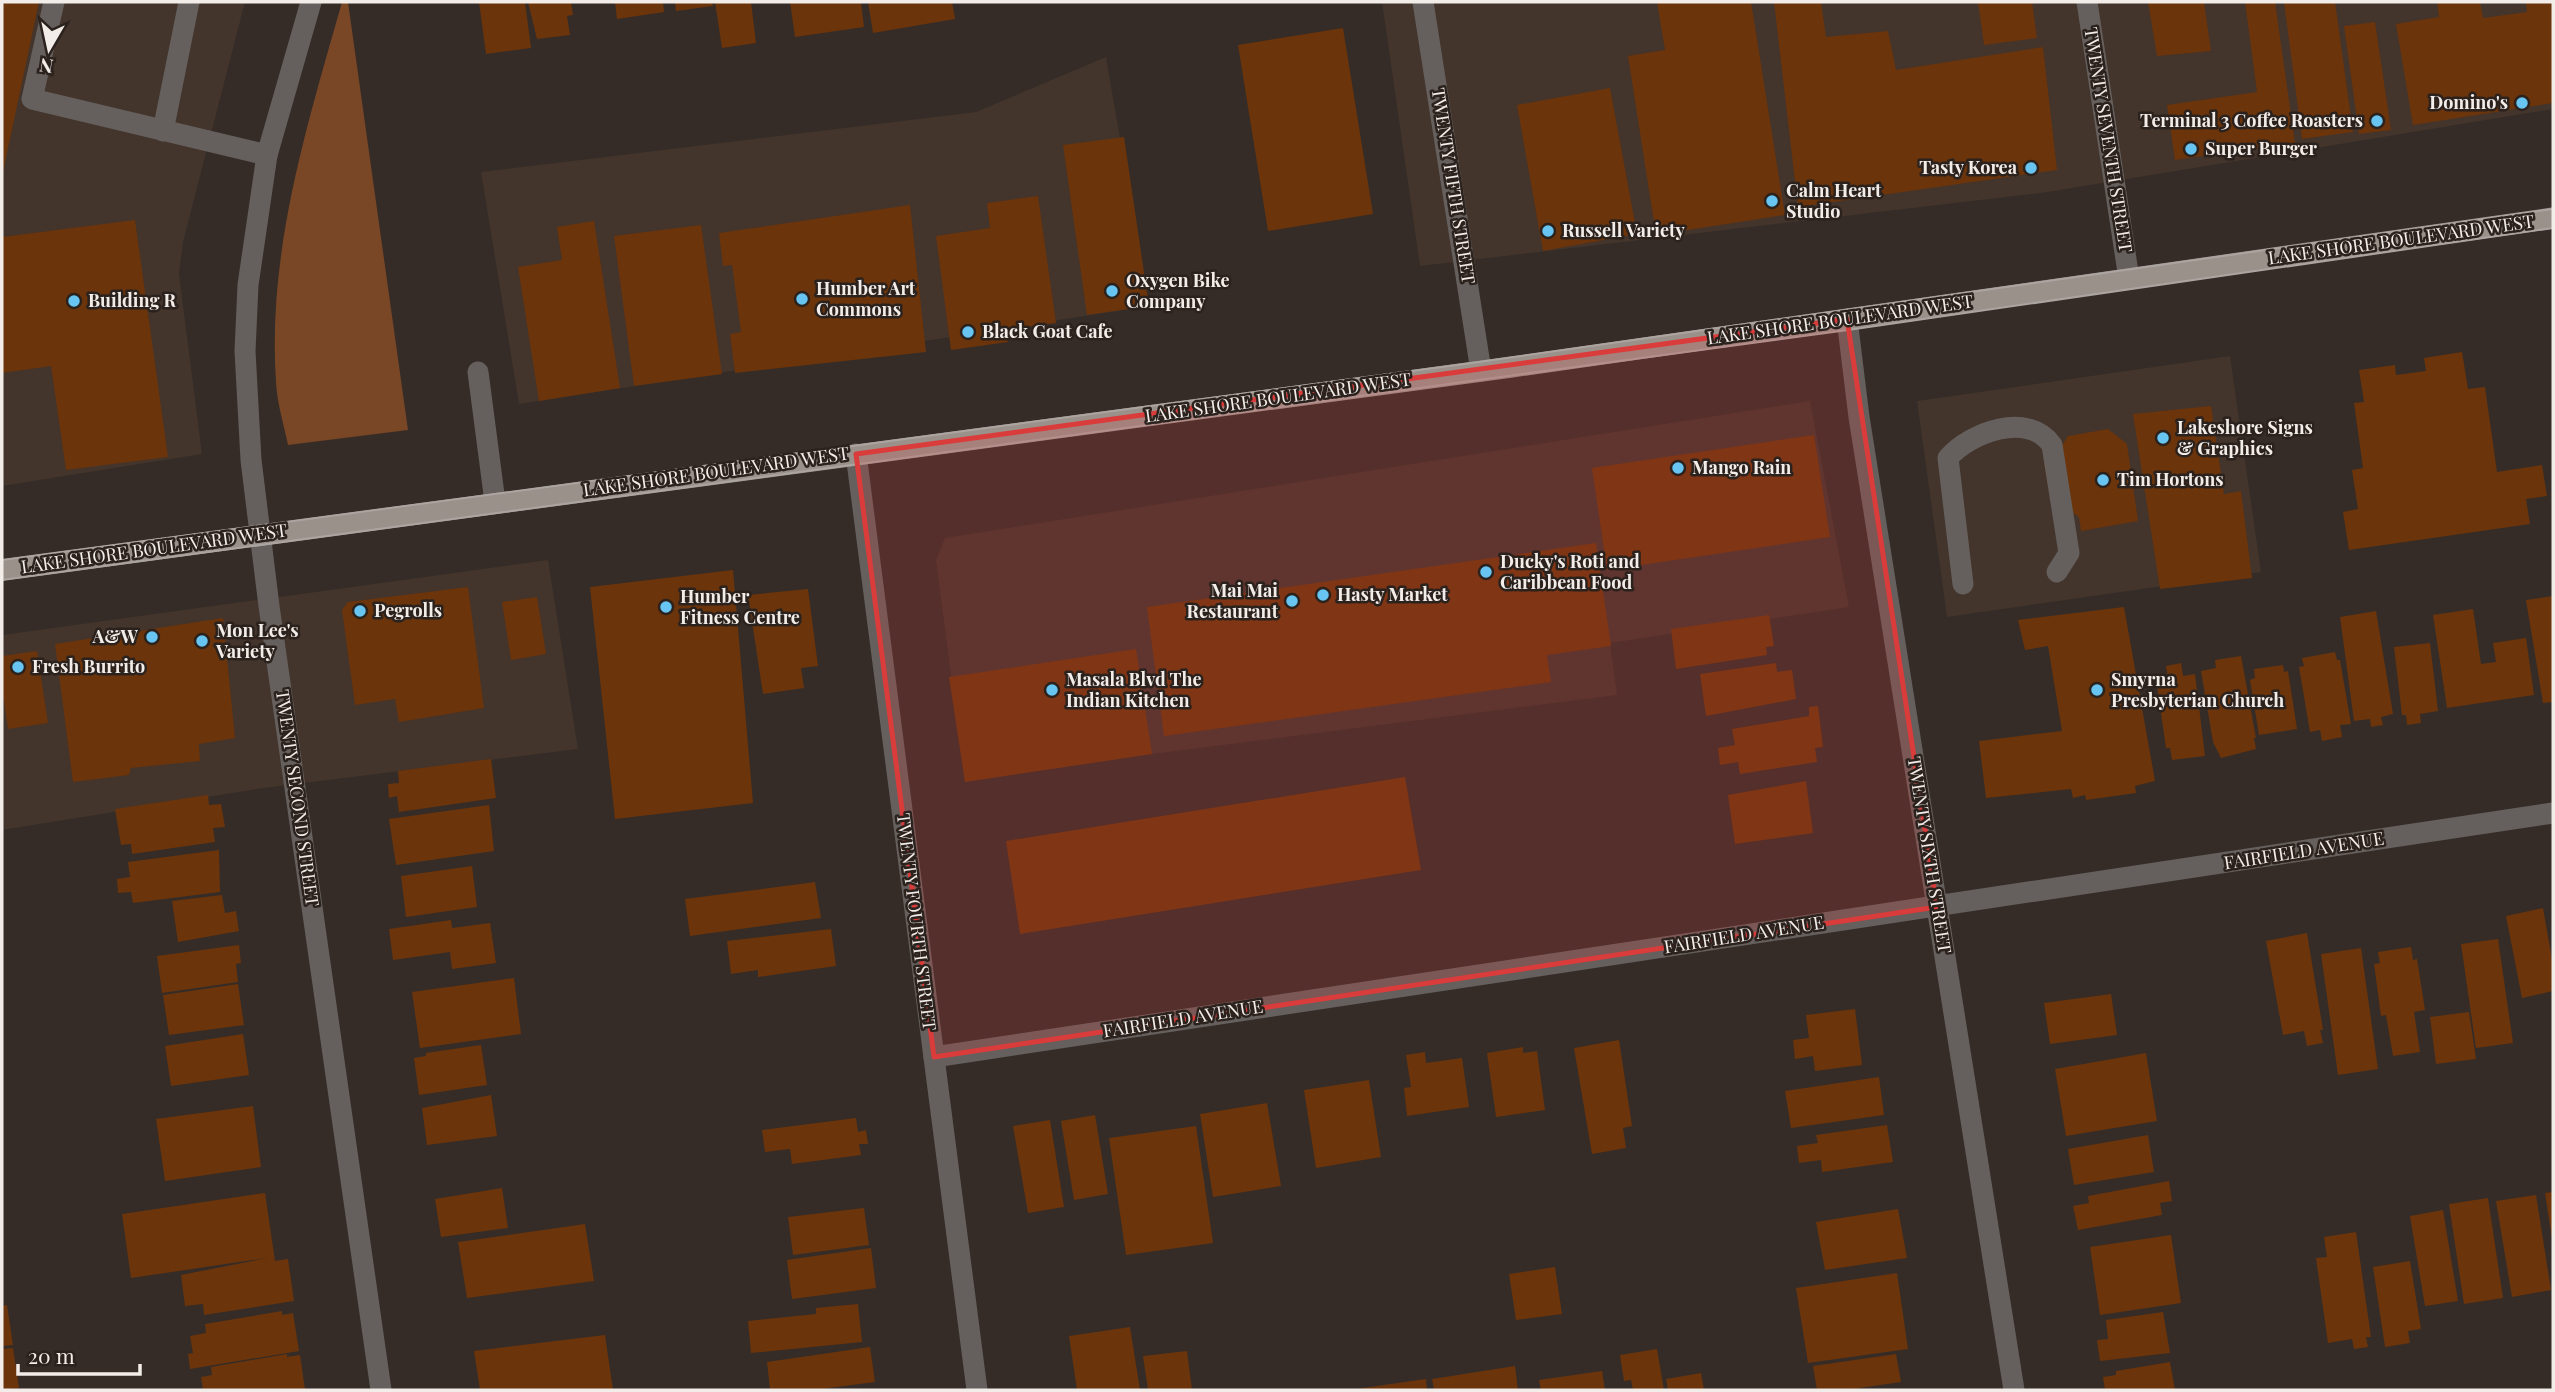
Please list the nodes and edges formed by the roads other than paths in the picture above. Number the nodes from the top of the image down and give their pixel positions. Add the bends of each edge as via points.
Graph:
1 (54, 2) edge
2 (189, 2) edge
3 (311, 2) edge
4 (1423, 2) edge
5 (2087, 2) edge
6 (163, 131) junction
7 (267, 155) junction
8 (2553, 218) edge
9 (2129, 278) junction
10 (1847, 319) junction
11 (1481, 371) junction
12 (478, 372) dead end
13 (856, 454) junction
14 (495, 502) junction
15 (261, 534) junction
16 (2, 570) edge
17 (2057, 572) dead end
18 (1963, 584) dead end
19 (2553, 813) edge
20 (1937, 907) junction
21 (934, 1057) junction
22 (382, 1390) edge
23 (977, 1390) edge
24 (2014, 1390) edge

1 - 6 street via 32,99
2 - 6 street
3 - 7 street, TWENTY SECOND STREET
4 - 11 street, TWENTY FIFTH STREET
5 - 9 street, TWENTY SEVENTH STREET
6 - 7 street
7 - 15 street, TWENTY SECOND STREET via 248,285 245,351 251,460
8 - 9 main road, LAKE SHORE BOULEVARD WEST
9 - 10 main road, LAKE SHORE BOULEVARD WEST
10 - 11 main road, LAKE SHORE BOULEVARD WEST
10 - 20 street, TWENTY SIXTH STREET
11 - 13 main road, LAKE SHORE BOULEVARD WEST
12 - 14 street
13 - 14 main road, LAKE SHORE BOULEVARD WEST
13 - 21 street, TWENTY FOURTH STREET
14 - 15 main road, LAKE SHORE BOULEVARD WEST
15 - 16 main road, LAKE SHORE BOULEVARD WEST
15 - 22 street, TWENTY SECOND STREET
17 - 18 street via 2069,554 2052,445 2043,432 2001,430 1977,435 1948,458
19 - 20 street, FAIRFIELD AVENUE
20 - 21 street, FAIRFIELD AVENUE
20 - 24 street, TWENTY SIXTH STREET
21 - 23 street, TWENTY FOURTH STREET

